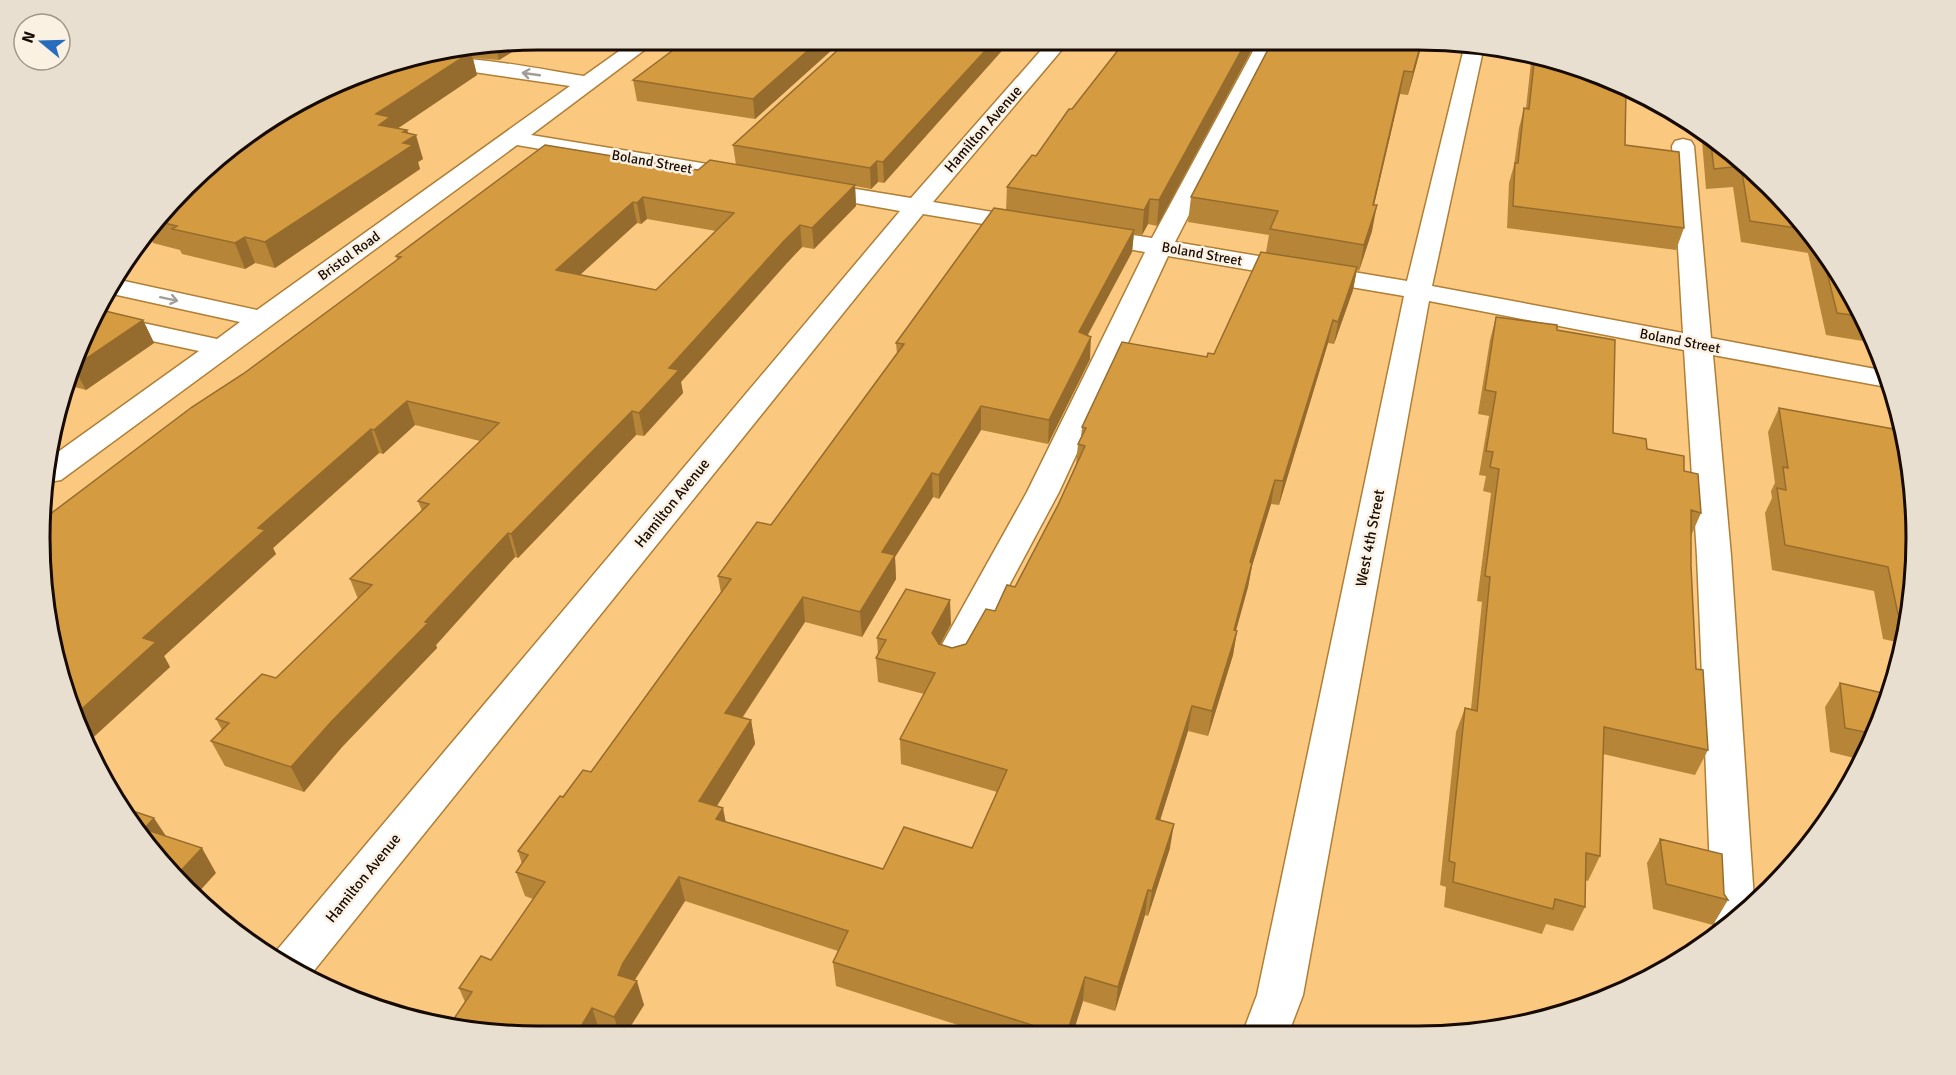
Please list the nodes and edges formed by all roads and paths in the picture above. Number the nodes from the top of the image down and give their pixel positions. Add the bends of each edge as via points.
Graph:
1 (634, 50) edge
2 (1051, 50) edge
3 (1264, 50) edge
4 (1474, 53) edge
5 (420, 64) edge
6 (589, 83) junction
7 (512, 138) junction
8 (1683, 146) dead end
9 (917, 206) junction
10 (1160, 247) junction
11 (118, 288) edge
12 (1418, 291) junction
13 (262, 320) junction
14 (101, 321) edge
15 (1699, 344) junction
16 (222, 348) junction
17 (1880, 378) edge
18 (66, 449) edge
19 (55, 465) edge
20 (952, 657) edge
21 (1734, 910) edge
22 (295, 961) edge
23 (1268, 1026) edge

1 - 6 street, Bristol Road
2 - 9 street, Hamilton Avenue
3 - 10 street
4 - 12 street, West 4th Street
6 -> 5 street via 460,64
6 - 7 street, Bristol Road
7 - 9 street, Boland Street via 721,165 781,183
7 - 13 street, Bristol Road
8 - 15 street
9 - 10 street, Boland Street
9 - 22 street, Hamilton Avenue
10 - 12 street, Boland Street
10 - 20 street via 1043,492
11 -> 13 street
12 - 15 street, Boland Street
12 - 23 street, West 4th Street via 1282,983
13 - 16 street, Bristol Road
14 - 16 street
15 - 17 street, Boland Street
15 - 21 street
16 - 18 street, Bristol Road
18 - 19 street, Bristol Road

